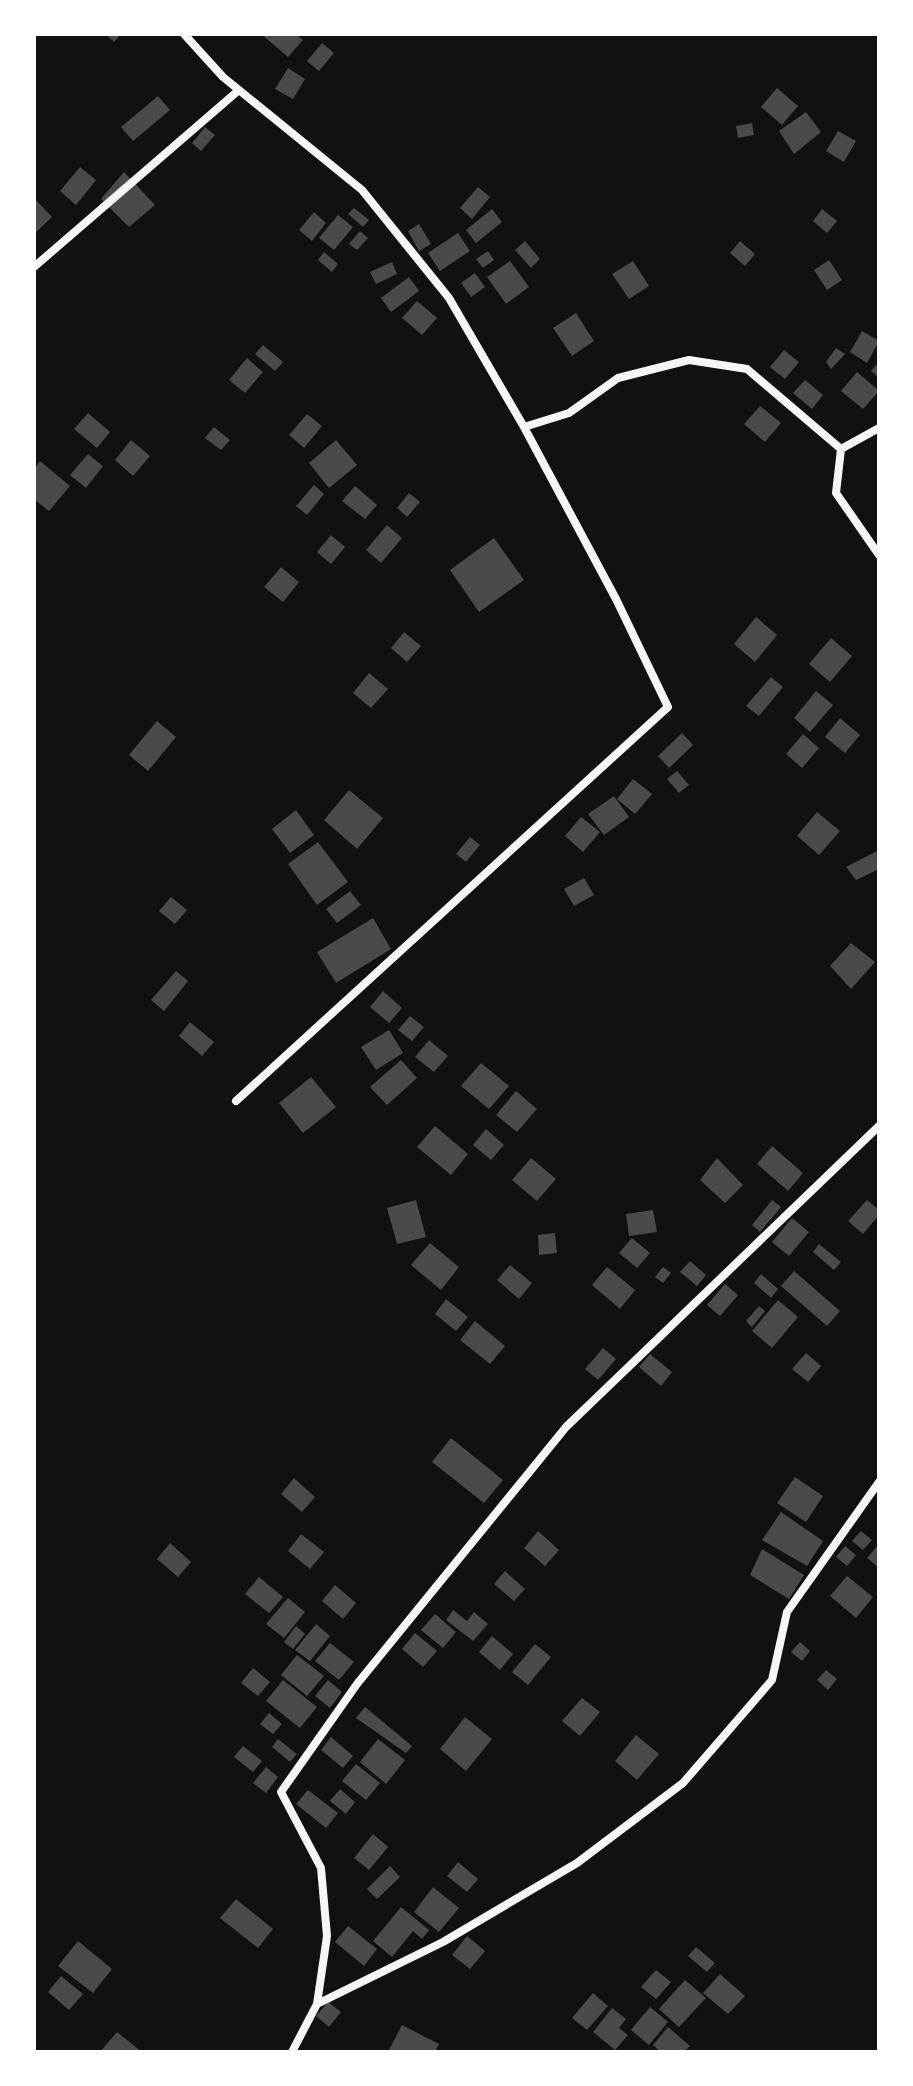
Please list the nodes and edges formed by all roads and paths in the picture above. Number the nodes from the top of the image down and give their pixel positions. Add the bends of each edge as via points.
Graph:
1 (184, 34) edge
2 (239, 90) junction
3 (34, 267) edge
4 (524, 427) junction
5 (879, 428) edge
6 (841, 449) junction
7 (879, 555) edge
8 (236, 1101) dead end
9 (879, 1126) edge
10 (879, 1482) edge
11 (317, 2004) junction
12 (292, 2052) edge

1 - 2 street
2 - 3 street
2 - 4 street via 362,190 449,298
4 - 6 street via 569,413 618,378 689,360 747,369
4 - 8 street via 668,707
5 - 6 street
6 - 7 street via 836,493
9 - 11 street via 566,1427 357,1684 281,1792 321,1868 327,1936
10 - 11 street via 787,1612 772,1680 683,1783 577,1863 443,1942
11 - 12 street

